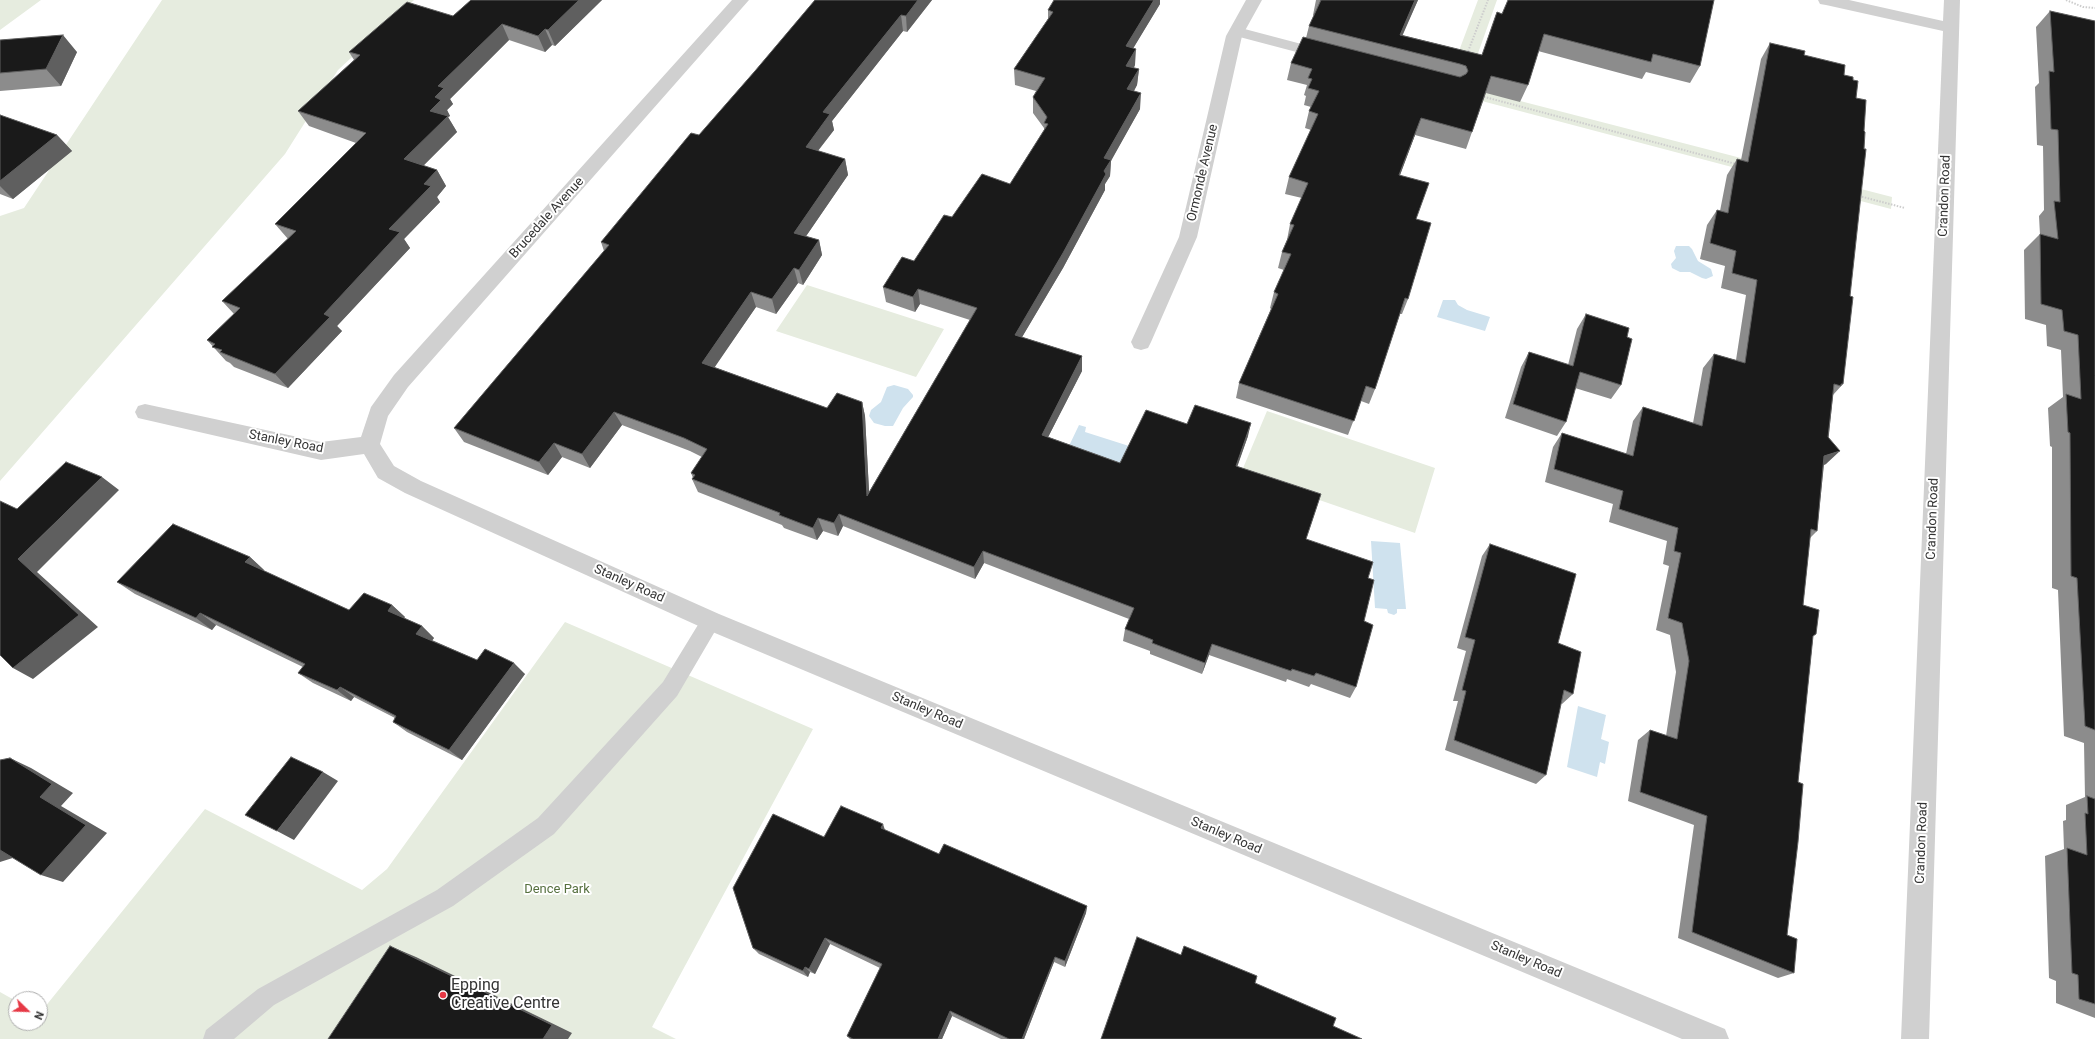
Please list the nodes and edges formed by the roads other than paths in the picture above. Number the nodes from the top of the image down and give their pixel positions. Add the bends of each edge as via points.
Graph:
1 (741, 0) edge
2 (1254, 0) edge
3 (1826, 0) edge
4 (1952, 0) edge
5 (1951, 28) junction
6 (1237, 32) junction
7 (1334, 57) edge
8 (1141, 342) dead end
9 (145, 412) dead end
10 (369, 445) junction
11 (710, 621) junction
12 (1692, 1034) edge
13 (215, 1039) edge
14 (1715, 1039) edge
15 (1915, 1039) edge

1 - 10 street, Brucedale Avenue via 401,381 378,413
2 - 6 street, Ormonde Avenue
3 - 5 street
4 - 5 street, Crandon Road
5 - 15 street, Crandon Road
6 - 7 lane
6 - 8 street, Ormonde Avenue via 1188,237
9 - 10 street, Stanley Road via 321,451
10 - 11 street, Stanley Road via 386,472 412,487
11 - 12 street, Stanley Road
11 - 13 lane via 670,689 546,826 445,898 266,997
12 - 14 street, Stanley Road

